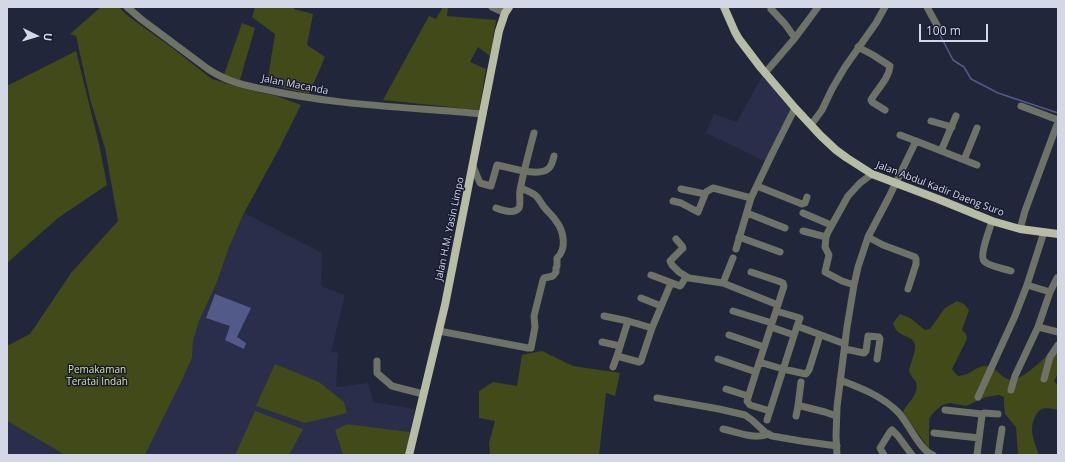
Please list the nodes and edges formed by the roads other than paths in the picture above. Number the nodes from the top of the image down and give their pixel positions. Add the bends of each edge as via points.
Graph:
1 (126, 7) edge
2 (492, 7) edge
3 (724, 7) edge
4 (818, 7) edge
5 (885, 7) edge
6 (927, 7) edge
7 (771, 9) dead end
8 (507, 10) edge
9 (939, 29) dead end
10 (795, 38) junction
11 (858, 47) junction
12 (765, 73) junction
13 (1022, 106) dead end
14 (795, 108) junction
15 (885, 110) dead end
16 (483, 114) junction
17 (956, 116) dead end
18 (931, 121) dead end
19 (1058, 121) edge
20 (811, 125) junction
21 (952, 127) junction
22 (976, 128) dead end
23 (534, 133) dead end
24 (900, 135) dead end
25 (916, 141) junction
26 (941, 151) junction
27 (554, 156) dead end
28 (964, 160) junction
29 (977, 165) dead end
30 (473, 166) junction
31 (524, 171) junction
32 (872, 174) junction
33 (895, 183) junction
34 (757, 186) junction
35 (521, 188) junction
36 (681, 189) dead end
37 (705, 194) junction
38 (807, 197) dead end
39 (751, 198) junction
40 (673, 201) dead end
41 (496, 208) dead end
42 (747, 213) junction
43 (803, 214) dead end
44 (992, 221) junction
45 (831, 225) junction
46 (785, 228) dead end
47 (1020, 229) junction
48 (803, 230) dead end
49 (1044, 232) junction
50 (1058, 234) edge
51 (826, 236) junction
52 (740, 237) junction
53 (868, 237) junction
54 (676, 239) dead end
55 (736, 249) dead end
56 (780, 252) dead end
57 (733, 258) dead end
58 (1011, 271) dead end
59 (751, 272) dead end
60 (651, 275) dead end
61 (686, 277) junction
62 (1057, 278) dead end
63 (671, 283) junction
64 (723, 283) junction
65 (854, 285) junction
66 (1027, 285) junction
67 (908, 289) dead end
68 (1050, 292) junction
69 (641, 298) dead end
70 (662, 306) junction
71 (777, 308) junction
72 (733, 311) dead end
73 (604, 316) dead end
74 (628, 321) junction
75 (772, 325) junction
76 (797, 326) junction
77 (1038, 327) junction
78 (652, 328) junction
79 (439, 331) junction
80 (1058, 332) edge
81 (729, 335) dead end
82 (794, 335) junction
83 (820, 335) junction
84 (602, 342) dead end
85 (1058, 345) edge
86 (620, 346) junction
87 (845, 346) junction
88 (764, 347) junction
89 (1055, 355) edge
90 (617, 356) junction
91 (718, 359) dead end
92 (877, 359) dead end
93 (377, 361) dead end
94 (759, 362) junction
95 (613, 367) dead end
96 (783, 369) junction
97 (756, 372) junction
98 (1044, 379) dead end
99 (840, 380) junction
100 (801, 382) dead end
101 (726, 389) dead end
102 (1011, 390) dead end
103 (423, 394) junction
104 (748, 396) junction
105 (978, 397) dead end
106 (657, 398) dead end
107 (798, 406) junction
108 (945, 410) dead end
109 (770, 411) junction
110 (982, 414) junction
111 (998, 414) dead end
112 (796, 416) dead end
113 (836, 416) junction
114 (767, 420) dead end
115 (723, 429) dead end
116 (1002, 430) dead end
117 (934, 433) dead end
118 (769, 434) junction
119 (979, 438) junction
120 (837, 446) junction
121 (409, 455) edge
122 (837, 455) edge
123 (884, 455) edge
124 (912, 455) edge
125 (933, 455) edge
126 (977, 455) edge
127 (998, 455) edge

1 - 16 street, Jalan Macanda via 226,80 331,102
2 - 8 street
3 - 12 main road, Jalan Abdul Kadir Daeng Suro via 739,39
4 - 10 street
5 - 11 street
6 - 9 street
7 - 10 street
8 - 16 main road, Jalan H.M. Yasin Limpo via 499,31
10 - 12 street
11 - 15 street via 890,66 871,100
11 - 20 street
12 - 14 main road, Jalan Abdul Kadir Daeng Suro
13 - 19 street
14 - 20 main road, Jalan Abdul Kadir Daeng Suro
14 - 34 street
16 - 30 main road, Jalan H.M. Yasin Limpo
17 - 21 street
18 - 21 street
19 - 47 street
20 - 32 main road, Jalan Abdul Kadir Daeng Suro via 836,150
21 - 26 street
22 - 28 street
23 - 31 street
24 - 25 street
25 - 26 street
25 - 33 street
26 - 28 street
27 - 31 street via 548,169
28 - 29 street
30 - 31 street via 480,183 491,186 497,165
30 - 79 main road, Jalan H.M. Yasin Limpo
31 - 35 street
32 - 33 main road, Jalan Abdul Kadir Daeng Suro
32 - 45 street via 848,196
33 - 44 main road, Jalan Abdul Kadir Daeng Suro
33 - 53 street
34 - 38 street via 802,204
34 - 39 street
35 - 41 street via 518,210
35 - 79 street via 535,195 557,222 564,244 557,258 556,272 543,280 534,316 535,327 531,348
36 - 37 street
37 - 39 street via 713,188
37 - 40 street via 698,212
39 - 42 street
42 - 46 street
42 - 52 street
43 - 45 street
44 - 47 main road, Jalan Abdul Kadir Daeng Suro
44 - 58 street via 982,258 987,263
45 - 51 street
47 - 49 main road, Jalan Abdul Kadir Daeng Suro
48 - 51 street
49 - 50 main road, Jalan Abdul Kadir Daeng Suro
49 - 66 street
51 - 65 street via 825,247 828,255 825,272
52 - 55 street
52 - 56 street
53 - 65 street
53 - 67 street via 915,257 916,264
54 - 61 street via 683,247 671,262
57 - 64 street
59 - 71 street via 783,284
60 - 63 street
61 - 63 street via 681,286
61 - 64 street
62 - 68 street
63 - 70 street
64 - 71 street
65 - 87 street
66 - 68 street
66 - 105 street
68 - 77 street
69 - 70 street
70 - 78 street
71 - 75 street
71 - 76 street via 800,318
72 - 75 street
73 - 74 street
74 - 78 street
74 - 86 street
75 - 82 street
75 - 88 street
76 - 82 street
76 - 83 street
77 - 80 street
77 - 102 street
78 - 90 street via 640,362
79 - 103 main road, Jalan H.M. Yasin Limpo
81 - 88 street
82 - 96 street
83 - 87 street
83 - 96 street via 808,373
84 - 86 street
85 - 89 street
86 - 90 street
87 - 92 street via 864,353 868,336 879,337
87 - 99 street
88 - 94 street
89 - 98 street via 1050,357
90 - 95 street
91 - 97 street
93 - 103 street via 377,373 392,386
94 - 96 street
94 - 97 street
96 - 109 street
97 - 104 street
99 - 113 street
99 - 125 street via 880,398 892,407 926,451
100 - 107 street
101 - 104 street
103 - 121 main road, Jalan H.M. Yasin Limpo
104 - 109 street via 749,404
106 - 118 street via 745,415
107 - 112 street
107 - 113 street
108 - 110 street
109 - 114 street
110 - 111 street
110 - 119 street
113 - 120 street
115 - 118 street via 755,437
116 - 127 street
117 - 119 street
118 - 120 street via 777,438
119 - 126 street
120 - 122 street
123 - 124 street via 880,449 892,430

